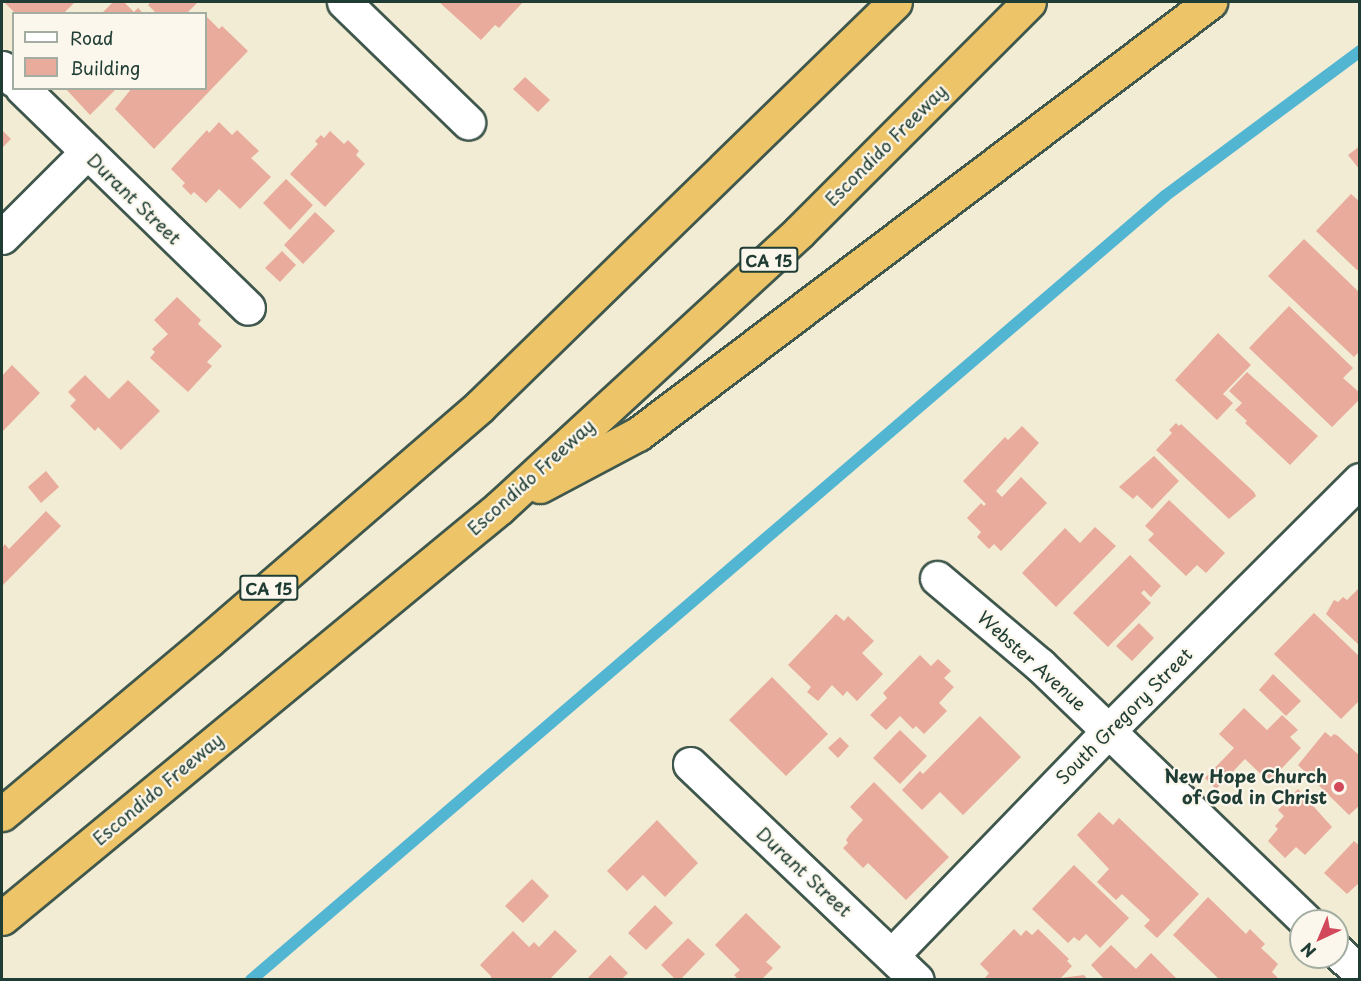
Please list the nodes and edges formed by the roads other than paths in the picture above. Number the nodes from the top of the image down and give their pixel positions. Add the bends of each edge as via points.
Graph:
1 (344, 2) edge
2 (895, 2) edge
3 (1029, 2) edge
4 (1210, 2) edge
5 (872, 14) edge
6 (24, 90) edge
7 (468, 122) dead end
8 (86, 153) junction
9 (2, 237) edge
10 (248, 308) dead end
11 (1359, 480) edge
12 (499, 508) junction
13 (937, 578) dead end
14 (1109, 730) junction
15 (690, 764) dead end
16 (2, 814) edge
17 (1294, 909) edge
18 (2, 918) edge
19 (892, 955) junction
20 (917, 980) edge

1 - 7 street
2 - 5 highway, CA 15
3 - 12 highway, Escondido Freeway / CA 15 via 799,232
4 - 12 highway via 638,434
5 - 16 highway, CA 15 via 480,406
6 - 8 street, Durant Street
8 - 9 street
8 - 10 street, Durant Street
11 - 14 street, South Gregory Street
12 - 18 highway, Escondido Freeway / CA 15
13 - 14 street, Webster Avenue via 1040,665
14 - 17 street, Webster Avenue
14 - 19 street, South Gregory Street
15 - 19 street, Durant Street
19 - 20 street, Durant Street

